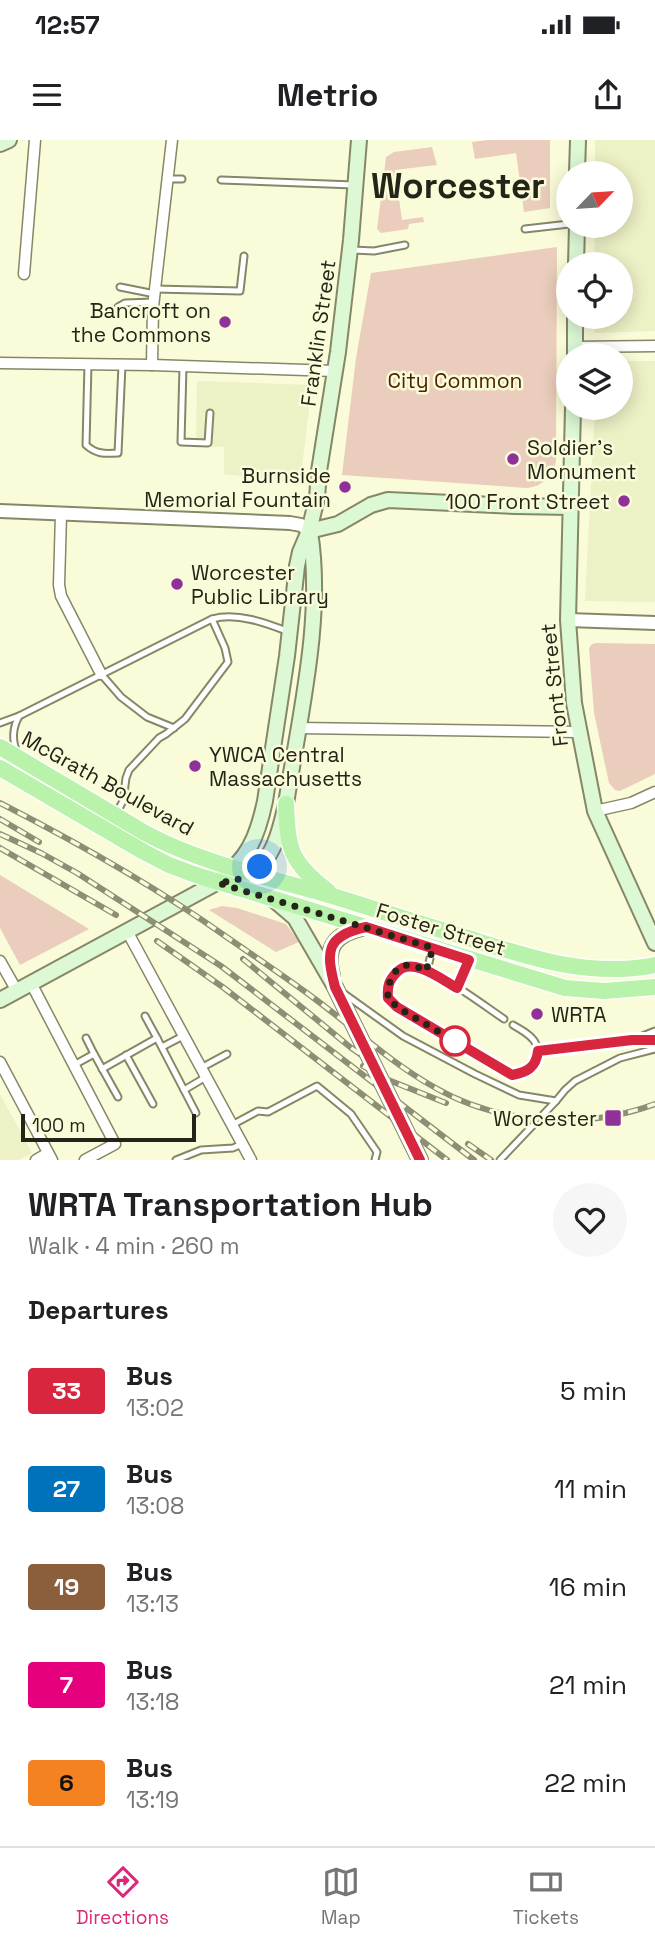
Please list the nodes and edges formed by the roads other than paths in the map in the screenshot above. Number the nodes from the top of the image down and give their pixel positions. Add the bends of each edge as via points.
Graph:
1 (9, 140) edge
2 (35, 140) edge
3 (172, 140) edge
4 (359, 140) edge
5 (578, 140) edge
6 (0, 144) edge
7 (577, 161) edge
8 (168, 178) junction
9 (182, 179) dead end
10 (221, 180) dead end
11 (356, 185) junction
12 (556, 225) edge
13 (525, 229) dead end
14 (405, 245) dead end
15 (350, 250) junction
16 (244, 256) dead end
17 (24, 274) dead end
18 (120, 287) dead end
19 (154, 295) junction
20 (118, 307) dead end
21 (655, 346) edge
22 (633, 347) edge
23 (0, 363) edge
24 (88, 364) junction
25 (122, 365) junction
26 (152, 365) junction
27 (183, 366) junction
28 (335, 371) junction
29 (209, 413) dead end
30 (573, 420) edge
31 (571, 507) junction
32 (0, 511) edge
33 (61, 514) junction
34 (309, 531) junction
35 (212, 619) junction
36 (568, 620) junction
37 (655, 623) edge
38 (290, 632) junction
39 (102, 674) junction
40 (19, 716) junction
41 (0, 723) edge
42 (298, 727) junction
43 (174, 728) junction
44 (579, 732) junction
45 (0, 747) edge
46 (21, 759) junction
47 (0, 768) edge
48 (655, 792) edge
49 (286, 804) junction
50 (595, 811) junction
51 (115, 815) junction
52 (236, 868) junction
53 (253, 873) junction
54 (218, 883) junction
55 (270, 897) junction
56 (335, 897) junction
57 (366, 927) junction
58 (127, 931) junction
59 (655, 943) edge
60 (433, 948) junction
61 (469, 960) junction
62 (0, 961) edge
63 (655, 965) edge
64 (426, 971) junction
65 (31, 983) junction
66 (335, 987) junction
67 (655, 987) edge
68 (457, 988) junction
69 (17, 991) junction
70 (0, 1000) edge
71 (145, 1016) dead end
72 (504, 1019) dead end
73 (513, 1025) dead end
74 (655, 1031) edge
75 (183, 1035) junction
76 (86, 1038) dead end
77 (157, 1038) junction
78 (632, 1040) junction
79 (655, 1040) edge
80 (162, 1047) junction
81 (562, 1048) dead end
82 (655, 1049) edge
83 (552, 1050) dead end
84 (538, 1051) junction
85 (94, 1054) junction
86 (227, 1054) dead end
87 (127, 1055) junction
88 (0, 1062) edge
89 (74, 1065) junction
90 (102, 1069) junction
91 (203, 1073) junction
92 (184, 1090) junction
93 (118, 1097) dead end
94 (556, 1101) junction
95 (153, 1104) dead end
96 (196, 1113) dead end
97 (232, 1126) junction
98 (242, 1143) junction
99 (50, 1157) edge
100 (36, 1160) edge
101 (85, 1160) edge
102 (176, 1160) edge
103 (251, 1160) edge
104 (374, 1160) edge
105 (420, 1160) edge
106 (500, 1160) edge

1 - 6 main road
2 - 17 street
3 - 8 street
4 - 11 main road, Franklin Street
5 - 7 main road
8 - 9 lane
8 - 19 street
10 - 11 lane
11 - 15 main road, Franklin Street
12 - 13 lane
14 - 15 lane
15 - 28 main road, Franklin Street
16 - 19 lane via 240,291
18 - 19 lane
19 - 20 lane
19 - 26 street
21 - 22 street
23 - 24 street
24 - 25 street
24 - 25 lane via 86,444 94,452 108,454 118,453
25 - 26 street
26 - 27 street
27 - 28 street
27 - 29 lane via 181,442 208,443
28 - 34 main road, Franklin Street
30 - 31 main road, Front Street
31 - 34 main road via 388,500 331,527
31 - 36 main road, Front Street
32 - 33 street
33 - 34 street via 290,523
33 - 39 street via 61,596
34 - 38 main road, Franklin Street via 300,552
34 - 42 main road, Franklin Street via 313,624
35 - 38 lane via 257,621
35 - 39 lane
35 - 43 lane via 228,662
36 - 37 street
36 - 44 main road, Front Street
38 - 52 main road, Franklin Street via 261,821
39 - 40 lane
39 - 43 lane via 121,697 147,717
40 - 41 lane
40 - 46 lane via 13,743
42 - 44 street
42 - 49 main road, Franklin Street
43 - 51 lane via 129,770
44 - 50 main road, Front Street
45 - 46 main road, McGrath Boulevard
46 - 51 main road, McGrath Boulevard
47 - 54 main road, McGrath Boulevard via 158,859
48 - 50 street
49 - 53 main road, Franklin Street via 276,840
49 - 56 main road via 287,836 294,858
50 - 59 main road, Front Street
51 - 52 main road, McGrath Boulevard via 164,843
52 - 53 main road, McGrath Boulevard
52 - 54 main road, Franklin Street
53 - 54 main road
53 - 56 main road, Foster Street
54 - 55 main road, Foster Street
54 - 58 main road
55 - 57 main road, Foster Street
55 - 66 main road via 295,918
56 - 63 main road, Foster Street via 560,965 620,970
57 - 60 main road, Foster Street
57 - 66 main road via 342,935 329,952
58 - 65 main road
58 - 75 street
60 - 61 main road, Foster Street
60 - 64 lane
61 - 67 main road, Foster Street via 565,988
61 - 68 lane
62 - 69 street
64 - 68 lane
64 - 84 lane via 408,965 400,968 390,980 388,998 512,1075 531,1068
65 - 69 main road
65 - 89 street
66 - 94 lane via 403,1036 475,1074 519,1095
66 - 105 main road
68 - 72 lane
69 - 70 main road
71 - 77 lane
73 - 84 lane via 530,1036
74 - 78 lane
75 - 80 lane
75 - 91 street
76 - 85 lane
77 - 80 lane
77 - 87 lane
78 - 79 lane
78 - 81 lane
80 - 92 lane
82 - 94 lane via 620,1058 575,1081
83 - 84 lane
85 - 89 lane
85 - 90 lane
86 - 91 lane
87 - 90 lane
87 - 95 lane
88 - 99 street
89 - 101 street via 115,1144
90 - 93 lane
91 - 92 lane
91 - 97 street
92 - 96 lane
94 - 106 lane
97 - 98 street
97 - 104 lane via 317,1086 351,1114 377,1152
98 - 102 lane
98 - 103 street
99 - 100 street

